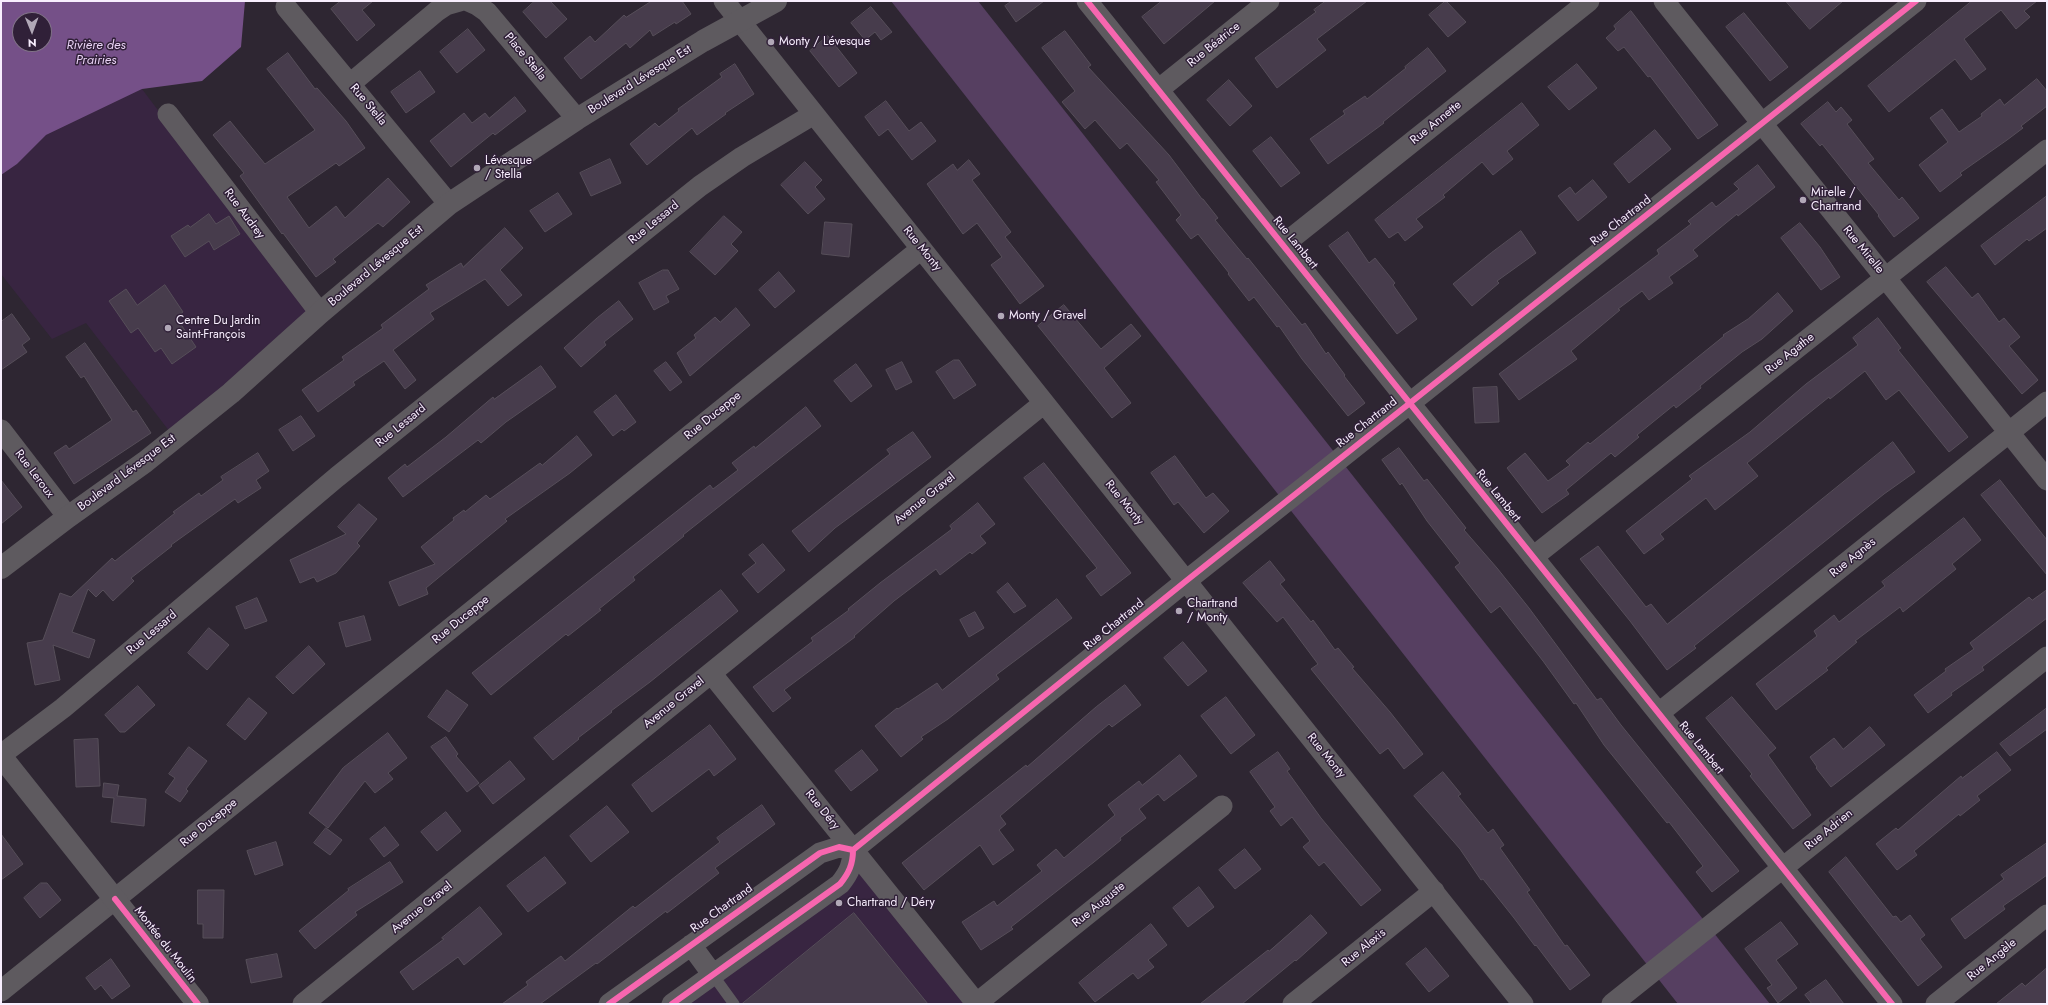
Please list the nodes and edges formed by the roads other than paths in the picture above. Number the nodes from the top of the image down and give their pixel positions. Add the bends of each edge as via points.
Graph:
1 (460, 1) edge
2 (468, 1) edge
3 (724, 1) edge
4 (776, 1) edge
5 (1087, 1) edge
6 (1269, 1) edge
7 (1589, 1) edge
8 (1664, 1) edge
9 (1916, 1) edge
10 (286, 7) dead end
11 (741, 22) junction
12 (350, 84) junction
13 (1158, 90) junction
14 (168, 114) dead end
15 (814, 114) junction
16 (577, 119) junction
17 (1762, 124) junction
18 (2047, 150) edge
19 (449, 204) junction
20 (1283, 245) junction
21 (921, 249) junction
22 (1885, 278) junction
23 (320, 313) junction
24 (2047, 402) edge
25 (1044, 403) junction
26 (1410, 403) junction
27 (1, 430) edge
28 (2009, 433) junction
29 (2047, 480) edge
30 (68, 517) junction
31 (1533, 557) junction
32 (1, 568) edge
33 (1186, 581) junction
34 (2047, 657) edge
35 (711, 673) junction
36 (1658, 713) junction
37 (1, 755) edge
38 (1222, 806) dead end
39 (854, 850) junction
40 (1782, 868) junction
41 (1434, 892) junction
42 (115, 899) junction
43 (2047, 915) edge
44 (691, 945) junction
45 (713, 975) junction
46 (1, 990) edge
47 (198, 1004) edge
48 (303, 1004) edge
49 (609, 1004) edge
50 (672, 1004) edge
51 (734, 1004) edge
52 (977, 1004) edge
53 (1293, 1004) edge
54 (1523, 1004) edge
55 (1612, 1004) edge
56 (1892, 1004) edge
57 (1936, 1004) edge

1 - 12 street via 437,11
2 - 16 street, Place Stella via 487,12
3 - 11 street, Rue Monty
4 - 11 street, Boulevard Lévesque Est
5 - 13 street, Rue Lambert
6 - 13 street, Rue Béatrice
7 - 20 street, Rue Annette
8 - 17 street, Rue Mirelle
9 - 17 street, Rue Chartrand
10 - 12 street, Rue Stella
11 - 15 street, Rue Monty
11 - 16 street, Boulevard Lévesque Est via 703,41
12 - 19 street, Rue Stella
13 - 20 street, Rue Lambert
14 - 23 street, Rue Audrey
15 - 21 street, Rue Monty
15 - 37 street, Rue Lessard via 742,157 700,186 337,477 63,708
16 - 19 street, Boulevard Lévesque Est
17 - 22 street, Rue Mirelle
17 - 26 street, Rue Chartrand
18 - 22 street, Rue Agathe
19 - 23 street, Boulevard Lévesque Est
20 - 26 street, Rue Lambert
21 - 25 street, Rue Monty
21 - 42 street, Rue Duceppe
22 - 28 street, Rue Mirelle
22 - 31 street, Rue Agathe
23 - 30 street, Boulevard Lévesque Est via 231,393 145,462
24 - 28 street, Rue Agnès
25 - 33 street, Rue Monty
25 - 35 street, Avenue Gravel
26 - 31 street, Rue Lambert
26 - 33 street, Rue Chartrand
27 - 30 street, Rue Leroux
28 - 29 street, Rue Mirelle
28 - 36 street, Rue Agnès
30 - 32 street, Boulevard Lévesque Est
31 - 36 street, Rue Lambert
33 - 39 street, Rue Chartrand
33 - 41 street, Rue Monty
34 - 40 street, Rue Adrien
35 - 39 street, Rue Déry
35 - 48 street, Avenue Gravel
36 - 40 street, Rue Lambert
37 - 42 street, Montée du Moulin
38 - 52 street, Rue Auguste
39 - 44 street, Rue Chartrand via 838,847 820,853
39 - 45 street via 853,863 848,875 840,884
39 - 52 street, Rue Déry
40 - 55 street, Rue Adrien
40 - 56 street, Rue Lambert
41 - 53 street, Rue Alexis
41 - 54 street, Rue Monty
42 - 46 street, Rue Duceppe
42 - 47 street, Montée du Moulin
43 - 57 street, Rue Angèle
44 - 45 street, Rue Chartrand
44 - 49 street, Rue Chartrand
45 - 50 street
45 - 51 lane

